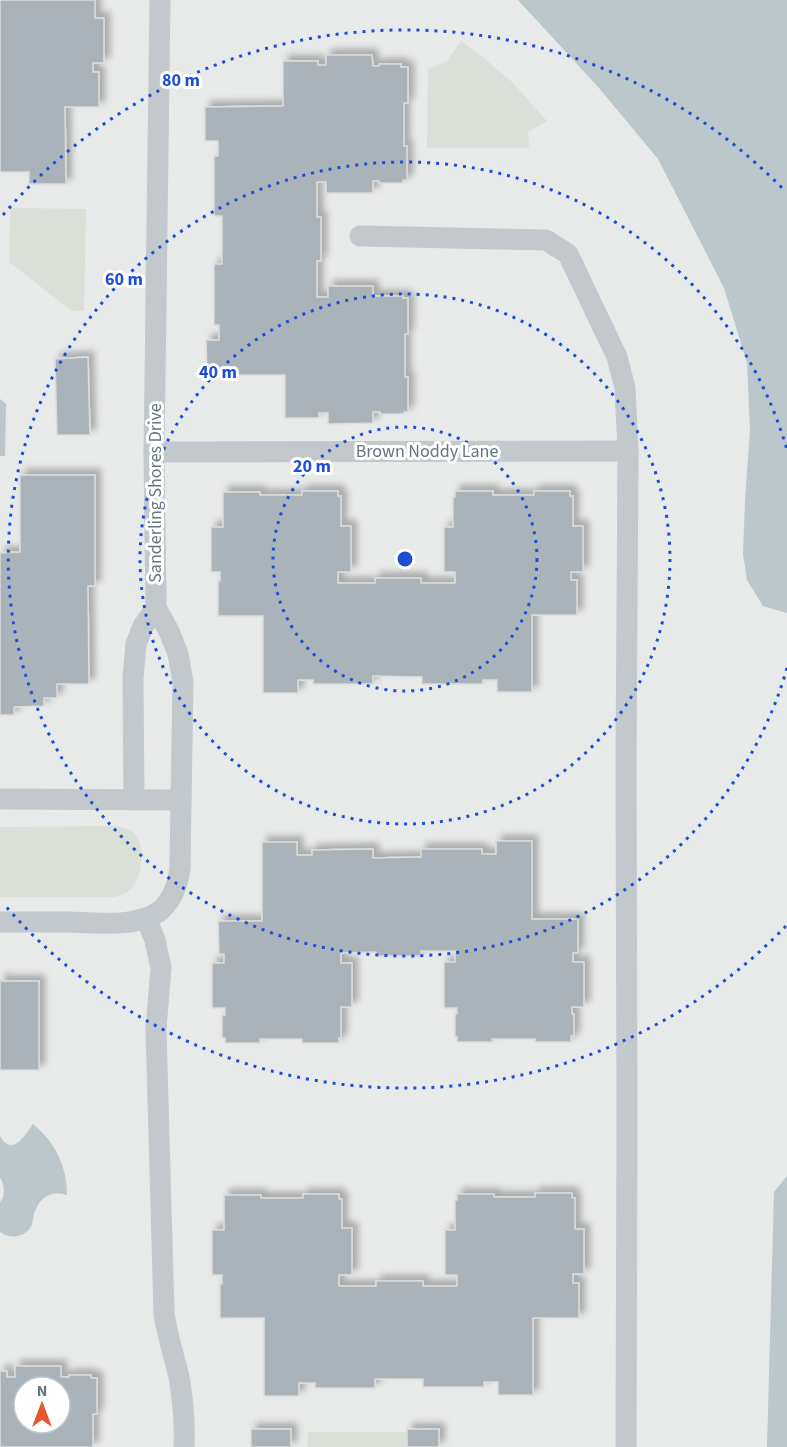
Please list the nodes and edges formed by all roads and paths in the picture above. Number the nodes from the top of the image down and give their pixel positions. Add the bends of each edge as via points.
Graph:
1 (160, 0) edge
2 (360, 236) dead end
3 (628, 451) junction
4 (154, 452) junction
5 (156, 608) junction
6 (0, 800) edge
7 (134, 800) junction
8 (181, 800) junction
9 (146, 918) junction
10 (0, 922) edge
11 (184, 1447) edge
12 (626, 1447) edge

1 - 4 lane, Sanderling Shores Drive
2 - 3 lane via 546,240 568,254 617,357 625,387
3 - 4 lane, Brown Noddy Lane
3 - 12 lane
4 - 5 lane, Sanderling Shores Drive
5 - 7 lane via 136,644
5 - 8 lane, Sanderling Shores Drive via 178,654 183,682
6 - 7 lane
7 - 8 lane
8 - 9 lane, Sanderling Shores Drive via 179,879 168,902
9 - 10 lane via 122,923
9 - 11 lane via 161,968 156,1029 164,1294 167,1333 183,1403

